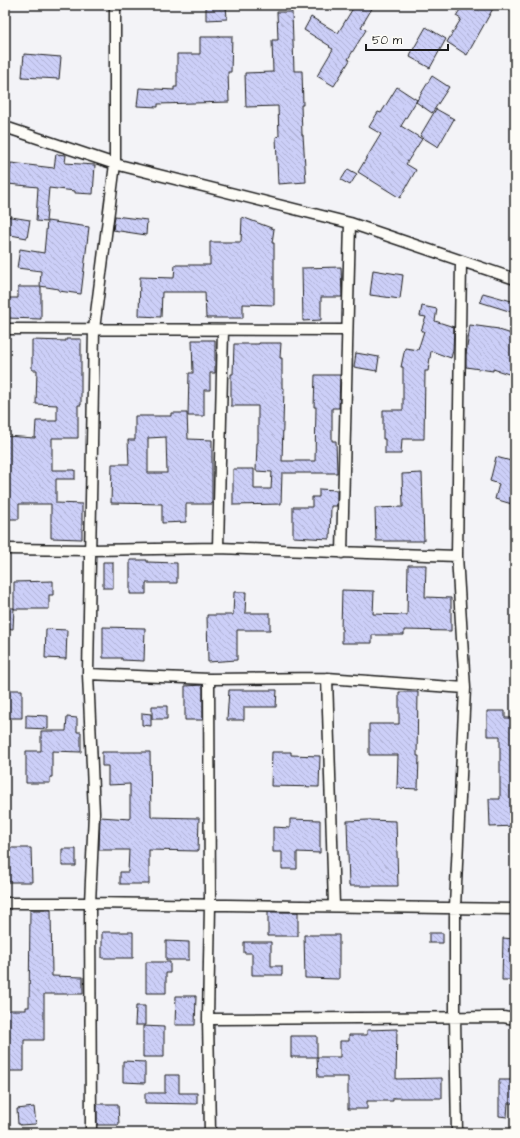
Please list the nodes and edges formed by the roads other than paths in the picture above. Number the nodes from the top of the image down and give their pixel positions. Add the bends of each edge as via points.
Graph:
1 (115, 5) edge
2 (5, 127) edge
3 (115, 164) junction
4 (350, 223) junction
5 (461, 261) junction
6 (515, 279) edge
7 (5, 329) edge
8 (94, 329) junction
9 (223, 330) junction
10 (347, 330) junction
11 (218, 548) junction
12 (5, 549) edge
13 (90, 550) junction
14 (342, 553) junction
15 (457, 556) junction
16 (88, 674) junction
17 (328, 678) junction
18 (209, 679) junction
19 (465, 688) junction
20 (90, 902) junction
21 (5, 903) edge
22 (210, 905) junction
23 (334, 905) junction
24 (455, 907) junction
25 (515, 909) edge
26 (455, 1018) junction
27 (208, 1019) junction
28 (515, 1019) edge
29 (91, 1133) edge
30 (210, 1133) edge
31 (457, 1133) edge

1 - 3 street
2 - 3 street
3 - 4 street
3 - 8 street
4 - 5 street
4 - 10 street
5 - 6 street
5 - 15 street
7 - 8 street
8 - 9 street
8 - 13 street
9 - 10 street
9 - 11 street
10 - 14 street
11 - 13 street
11 - 14 street
12 - 13 street
13 - 16 street
14 - 15 street
15 - 19 street
16 - 18 street
16 - 20 street via 94,813
17 - 18 street
17 - 19 street
17 - 23 street
18 - 22 street
19 - 24 street
20 - 21 street
20 - 22 street
20 - 29 street
22 - 23 street
22 - 27 street
23 - 24 street
24 - 25 street
24 - 26 street
26 - 27 street
26 - 28 street
26 - 31 street
27 - 30 street

